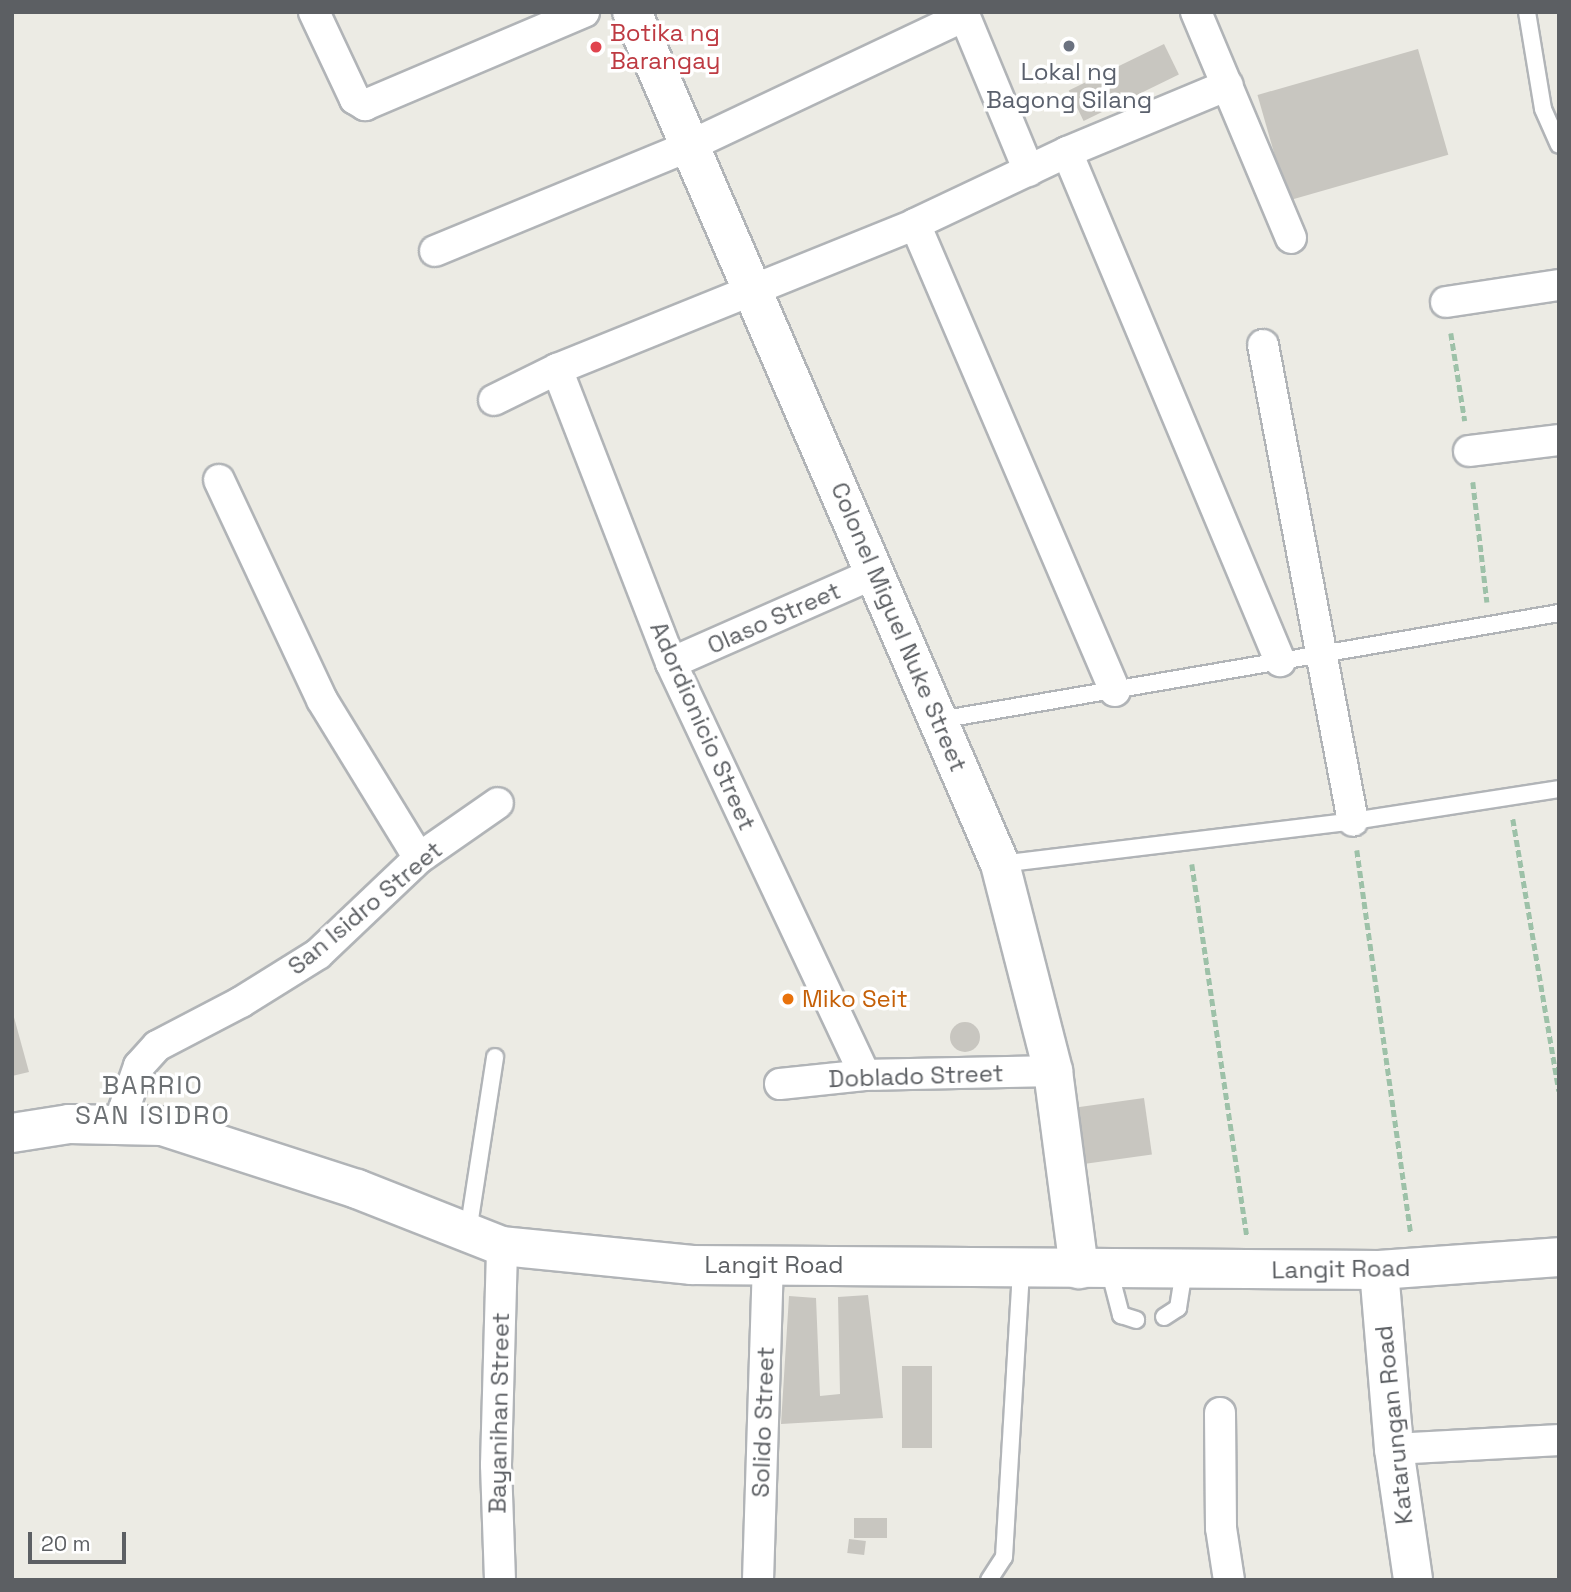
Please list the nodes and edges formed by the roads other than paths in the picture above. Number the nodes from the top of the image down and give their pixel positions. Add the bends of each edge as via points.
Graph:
1 (314, 12) edge
2 (584, 12) edge
3 (632, 12) edge
4 (1196, 12) edge
5 (1527, 12) edge
6 (964, 14) edge
7 (1228, 85) junction
8 (1559, 145) edge
9 (687, 147) junction
10 (1067, 152) junction
11 (1029, 171) junction
12 (915, 224) junction
13 (1291, 238) dead end
14 (435, 251) dead end
15 (1559, 285) edge
16 (752, 290) junction
17 (1446, 302) dead end
18 (1263, 345) dead end
19 (558, 369) junction
20 (494, 400) dead end
21 (1559, 440) edge
22 (1469, 451) dead end
23 (219, 480) dead end
24 (877, 572) junction
25 (1559, 613) edge
26 (1322, 651) junction
27 (1280, 661) junction
28 (671, 663) junction
29 (1115, 691) junction
30 (939, 720) junction
31 (1559, 789) edge
32 (498, 803) dead end
33 (1353, 821) junction
34 (419, 858) junction
35 (1000, 864) junction
36 (495, 1057) dead end
37 (1053, 1071) junction
38 (865, 1075) junction
39 (780, 1084) dead end
40 (119, 1123) junction
41 (12, 1133) edge
42 (485, 1240) junction
43 (1559, 1257) edge
44 (768, 1264) junction
45 (1021, 1269) junction
46 (1094, 1269) junction
47 (1184, 1269) junction
48 (1397, 1269) junction
49 (1164, 1317) dead end
50 (1136, 1320) dead end
51 (1220, 1413) dead end
52 (1559, 1440) edge
53 (1394, 1449) junction
54 (500, 1580) edge
55 (758, 1580) edge
56 (989, 1580) edge
57 (1229, 1580) edge
58 (1413, 1580) edge

1 - 2 street via 355,99 365,105
3 - 9 street, Colonel Miguel Nuke Street
4 - 7 street
5 - 8 lane via 1543,108
6 - 9 street
6 - 11 street
7 - 10 street
7 - 13 street
9 - 14 street
9 - 16 street, Colonel Miguel Nuke Street
10 - 11 street
10 - 27 street
11 - 12 street
12 - 16 street
12 - 29 street
15 - 17 street
16 - 19 street
16 - 24 street, Colonel Miguel Nuke Street
18 - 26 street
19 - 20 street
19 - 28 street, Adordionicio Street
21 - 22 street
23 - 34 street via 322,700
24 - 28 street, Olaso Street
24 - 30 street, Colonel Miguel Nuke Street
25 - 26 lane
26 - 27 lane
26 - 33 street
27 - 29 lane
28 - 38 street, Adordionicio Street
29 - 30 lane
30 - 35 street, Colonel Miguel Nuke Street
31 - 33 lane
32 - 34 street, San Isidro Street
33 - 35 lane
34 - 40 street, San Isidro Street via 318,954 241,1003 157,1046 139,1066
35 - 37 street, Colonel Miguel Nuke Street
36 - 42 lane
37 - 38 street, Doblado Street
37 - 46 street, Colonel Miguel Nuke Street
38 - 39 street, Doblado Street
40 - 41 street, Langit Road
40 - 42 street, Langit Road via 162,1126 205,1137 357,1189
42 - 44 street, Langit Road via 691,1265
42 - 54 street, Bayanihan Street
43 - 48 street, Langit Road
44 - 45 street, Langit Road
44 - 55 street, Solido Street
45 - 46 street, Langit Road
45 - 56 lane via 1004,1557
46 - 47 street, Langit Road
46 - 50 lane via 1121,1315
47 - 48 street, Langit Road
47 - 49 lane via 1178,1308
48 - 53 street, Katarungan Road
51 - 57 street via 1221,1528
52 - 53 street
53 - 58 street, Katarungan Road

